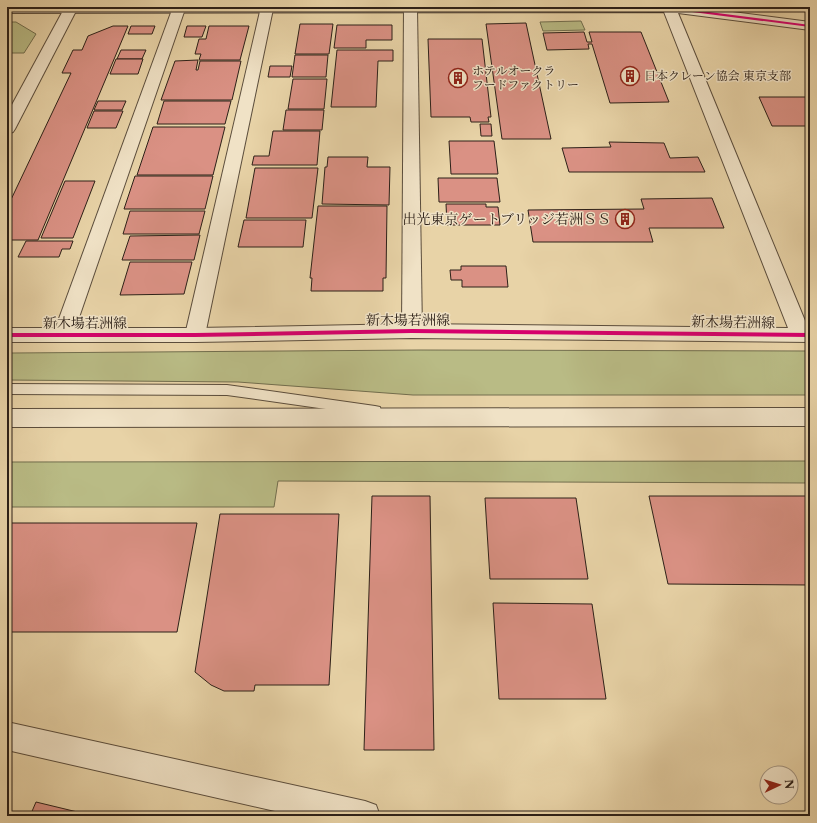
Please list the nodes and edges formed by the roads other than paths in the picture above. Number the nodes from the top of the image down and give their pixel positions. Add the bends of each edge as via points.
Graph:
1 (410, 8) edge
2 (669, 8) edge
3 (7, 9) edge
4 (70, 9) junction
5 (178, 9) junction
6 (266, 9) junction
7 (810, 26) edge
8 (7, 129) edge
9 (412, 331) junction
10 (7, 335) edge
11 (63, 335) junction
12 (195, 335) junction
13 (806, 335) edge
14 (7, 389) edge
15 (810, 417) edge
16 (7, 418) edge
17 (422, 418) junction
18 (7, 736) edge
19 (366, 816) edge

1 - 2 street
1 - 6 street
1 - 9 street
2 - 7 street
2 - 13 street
3 - 4 street
4 - 5 street
4 - 8 street
5 - 6 street
5 - 11 street
6 - 12 street
9 - 12 street, 新木場若洲線
9 - 13 street, 新木場若洲線
10 - 11 street, 新木場若洲線
11 - 12 street, 新木場若洲線
14 - 17 lane via 228,390
15 - 17 street
16 - 17 street
18 - 19 street

